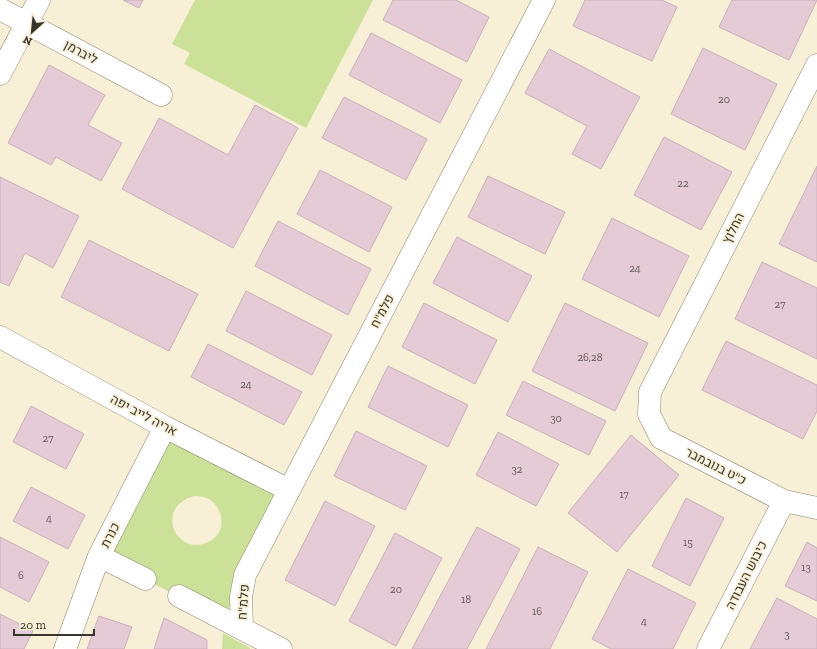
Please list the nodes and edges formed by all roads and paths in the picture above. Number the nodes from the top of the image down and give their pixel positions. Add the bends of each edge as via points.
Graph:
1 (39, 0) edge
2 (544, 0) edge
3 (0, 9) edge
4 (27, 23) junction
5 (817, 65) edge
6 (0, 74) edge
7 (161, 95) dead end
8 (0, 337) edge
9 (650, 392) joint
10 (165, 427) junction
11 (289, 490) junction
12 (784, 502) junction
13 (817, 508) edge
14 (99, 556) junction
15 (145, 579) dead end
16 (178, 596) dead end
17 (242, 628) junction
18 (65, 649) edge
19 (281, 649) edge
20 (708, 649) edge

1 - 4 street
2 - 11 street, פלמ"ח
3 - 4 street, ליברמן
4 - 6 street
4 - 7 street, ליברמן
5 - 9 street, החלוץ
8 - 10 street, אריה לייב יפה
9 - 12 street, כ"ט בנובמבר via 649,414 661,438
10 - 11 street, אריה לייב יפה
10 - 14 street, כנרת
11 - 17 street, פלמ"ח via 245,575 241,597
12 - 13 street, כ"ט בנובמבר
12 - 20 street, כיבוש העבודה
14 - 15 street
14 - 18 street, כנרת
16 - 17 street
17 - 19 street

